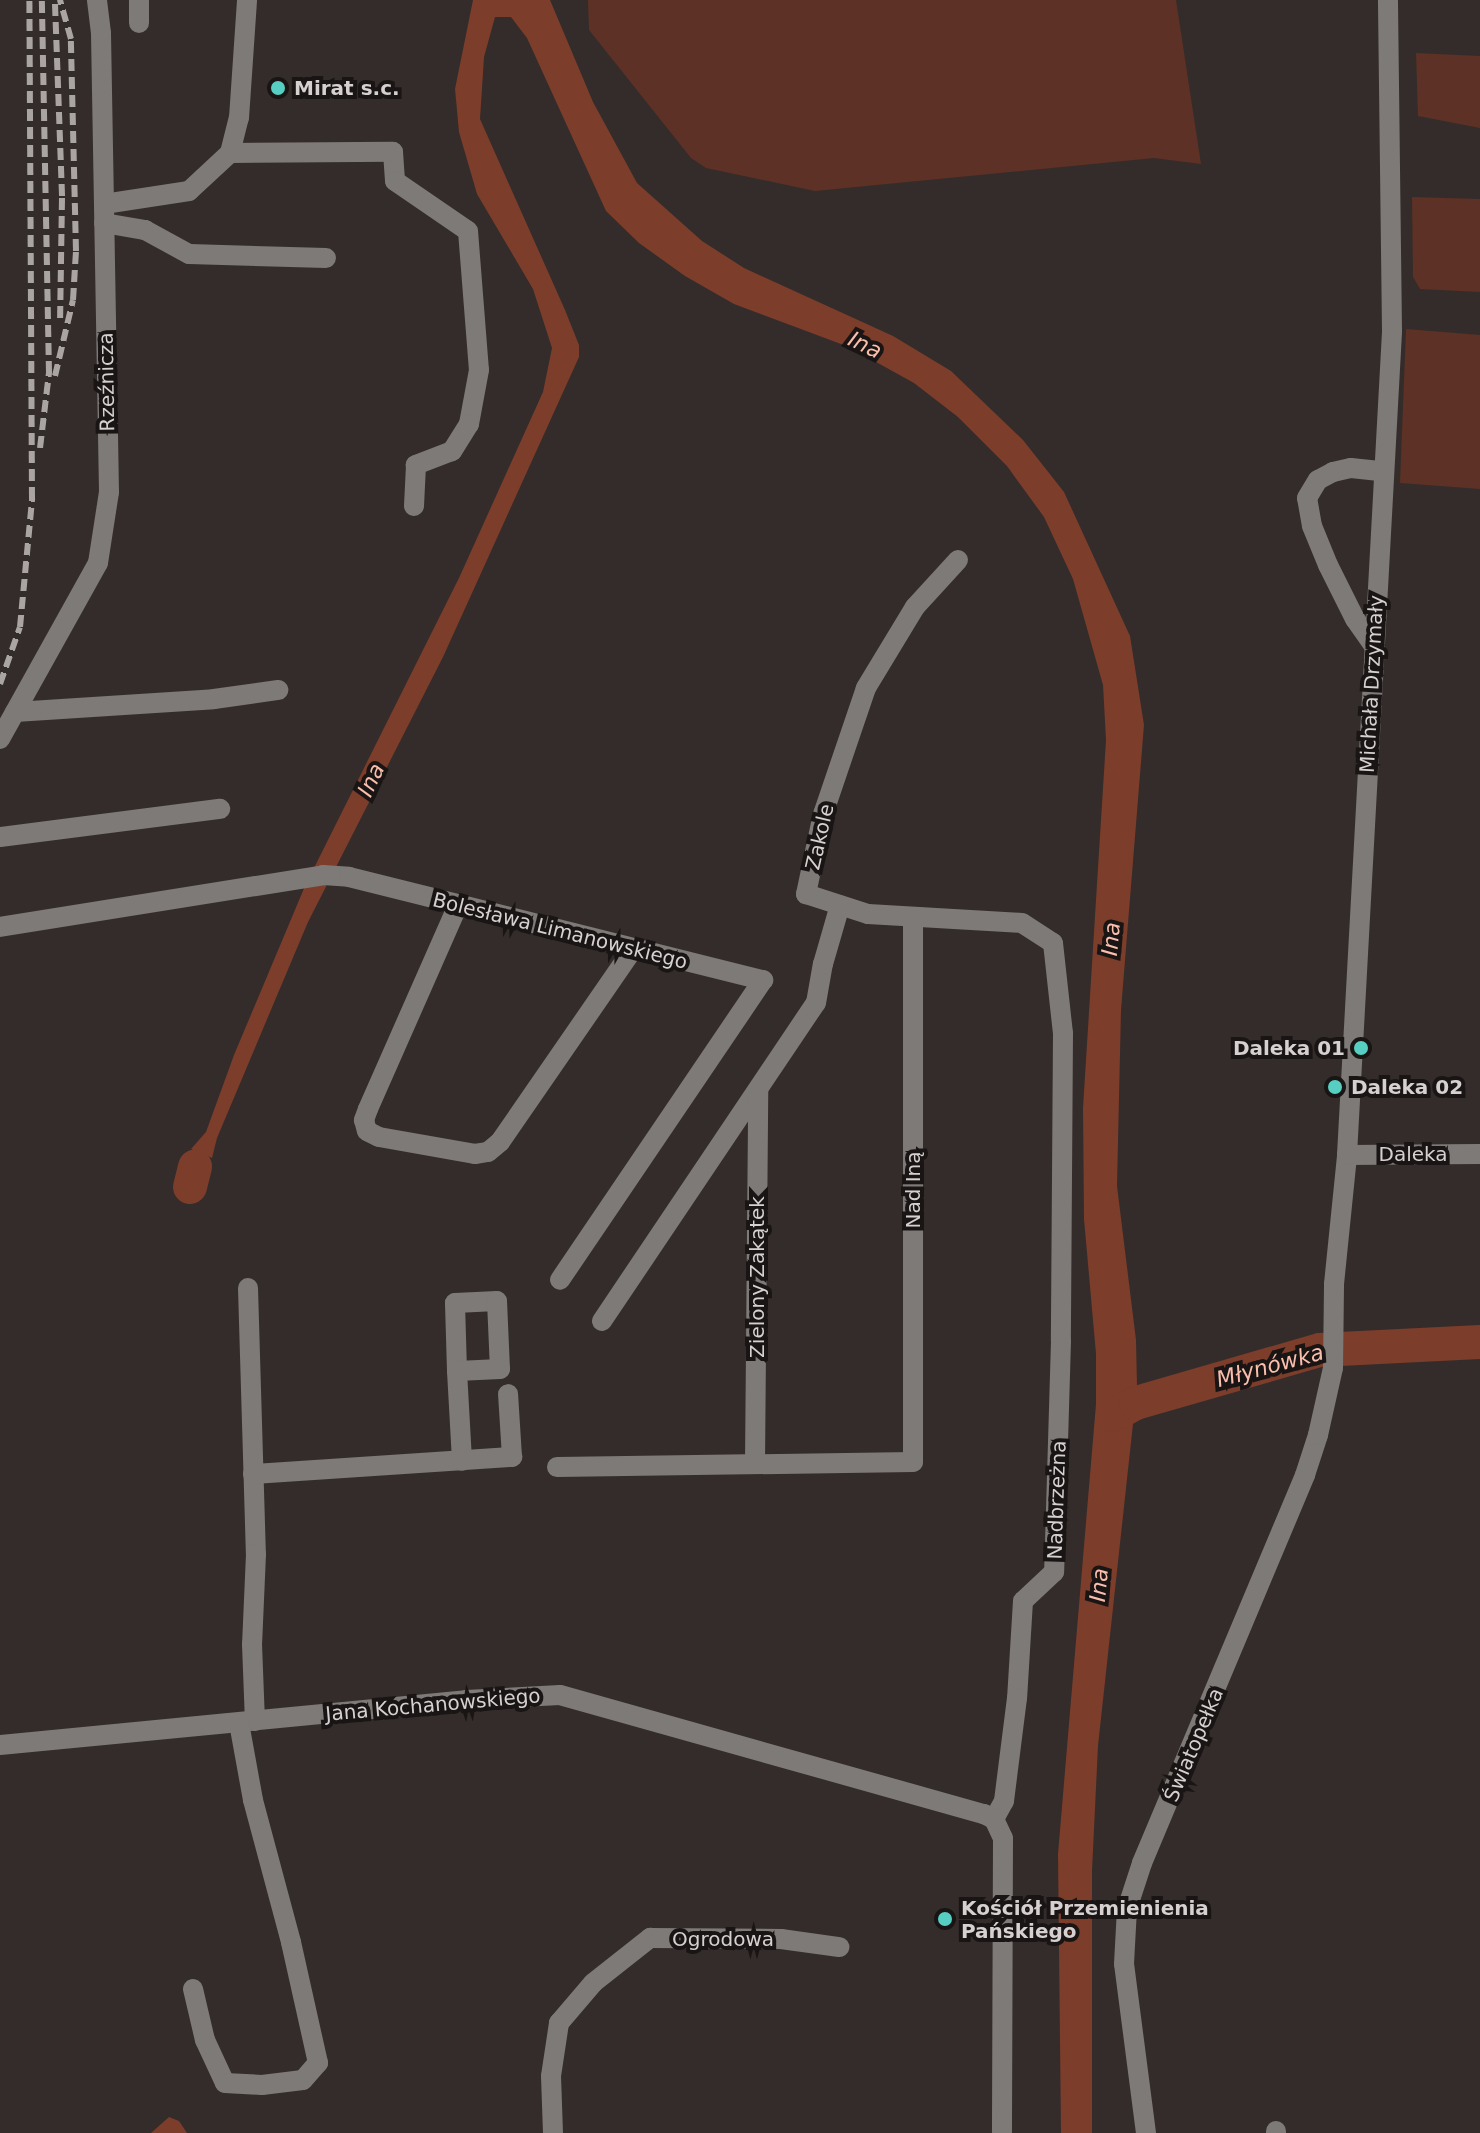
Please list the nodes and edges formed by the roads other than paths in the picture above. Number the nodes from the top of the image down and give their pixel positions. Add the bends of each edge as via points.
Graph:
1 (97, 0) edge
2 (139, 0) edge
3 (247, 0) edge
4 (1388, 0) edge
5 (139, 23) dead end
6 (230, 153) junction
7 (104, 214) junction
8 (326, 258) dead end
9 (1382, 471) junction
10 (414, 506) dead end
11 (958, 560) dead end
12 (1374, 646) junction
13 (278, 690) dead end
14 (15, 712) junction
15 (0, 739) edge
16 (220, 809) dead end
17 (0, 837) edge
18 (458, 905) junction
19 (840, 905) junction
20 (913, 917) junction
21 (0, 927) edge
22 (1053, 943) joint
23 (633, 949) junction
24 (758, 1089) junction
25 (1480, 1154) edge
26 (1347, 1155) junction
27 (560, 1280) dead end
28 (248, 1288) dead end
29 (602, 1321) dead end
30 (1333, 1368) joint
31 (457, 1371) dead end
32 (508, 1394) dead end
33 (462, 1461) junction
34 (755, 1464) junction
35 (557, 1467) dead end
36 (253, 1474) junction
37 (247, 1722) junction
38 (0, 1745) edge
39 (994, 1819) junction
40 (839, 1947) dead end
41 (193, 1989) dead end
42 (553, 2133) edge
43 (1002, 2133) edge
44 (1146, 2133) edge

1 - 7 street, Rzeźnicza
2 - 5 street
3 - 6 street via 239,118
4 - 9 street, Michała Drzymały via 1392,331
6 - 7 street via 189,191
6 - 10 street via 393,152 395,181 468,231 479,370 469,424 452,451 416,465
7 - 8 street via 189,254
7 - 14 street, Rzeźnicza via 109,492 103,536 92,575
9 - 12 street, Michała Drzymały
9 - 12 street via 1333,472 1318,480 1307,498 1328,565
11 - 19 street, Zakole via 915,607 866,688 851,730 823,814 806,894
12 - 26 street, Michała Drzymały
13 - 14 street
14 - 15 street, Rzeźnicza
16 - 17 street
18 - 21 street, Bolesława Limanowskiego via 323,875
18 - 23 street, Bolesława Limanowskiego
18 - 23 street via 364,1120 367,1131 379,1137 488,1152
19 - 20 street, Zakole via 868,914
19 - 24 street via 816,1003
20 - 22 street, Zakole via 1022,923
20 - 34 street, Nad Iną via 913,1462
22 - 39 street, Nadbrzeżna via 1063,1033 1054,1572 1023,1601 1004,1801
23 - 27 street, Bolesława Limanowskiego via 763,980
24 - 29 street
24 - 34 street, Zielony Zakątek
25 - 26 street, Daleka
26 - 30 street, Michała Drzymały via 1334,1284
28 - 36 street
30 - 44 street, Światopełka via 1305,1475 1127,1909 1124,1964
31 - 33 street
32 - 33 street via 512,1457
33 - 36 street
34 - 35 street
36 - 37 street
37 - 38 street, Jana Kochanowskiego
37 - 39 street, Jana Kochanowskiego via 560,1695
37 - 41 street via 253,1800 318,2063 303,2080 225,2083 205,2040
39 - 43 street via 1003,1838
40 - 42 street, Ogrodowa via 781,1939 650,1938 593,1983 559,2023 551,2076

